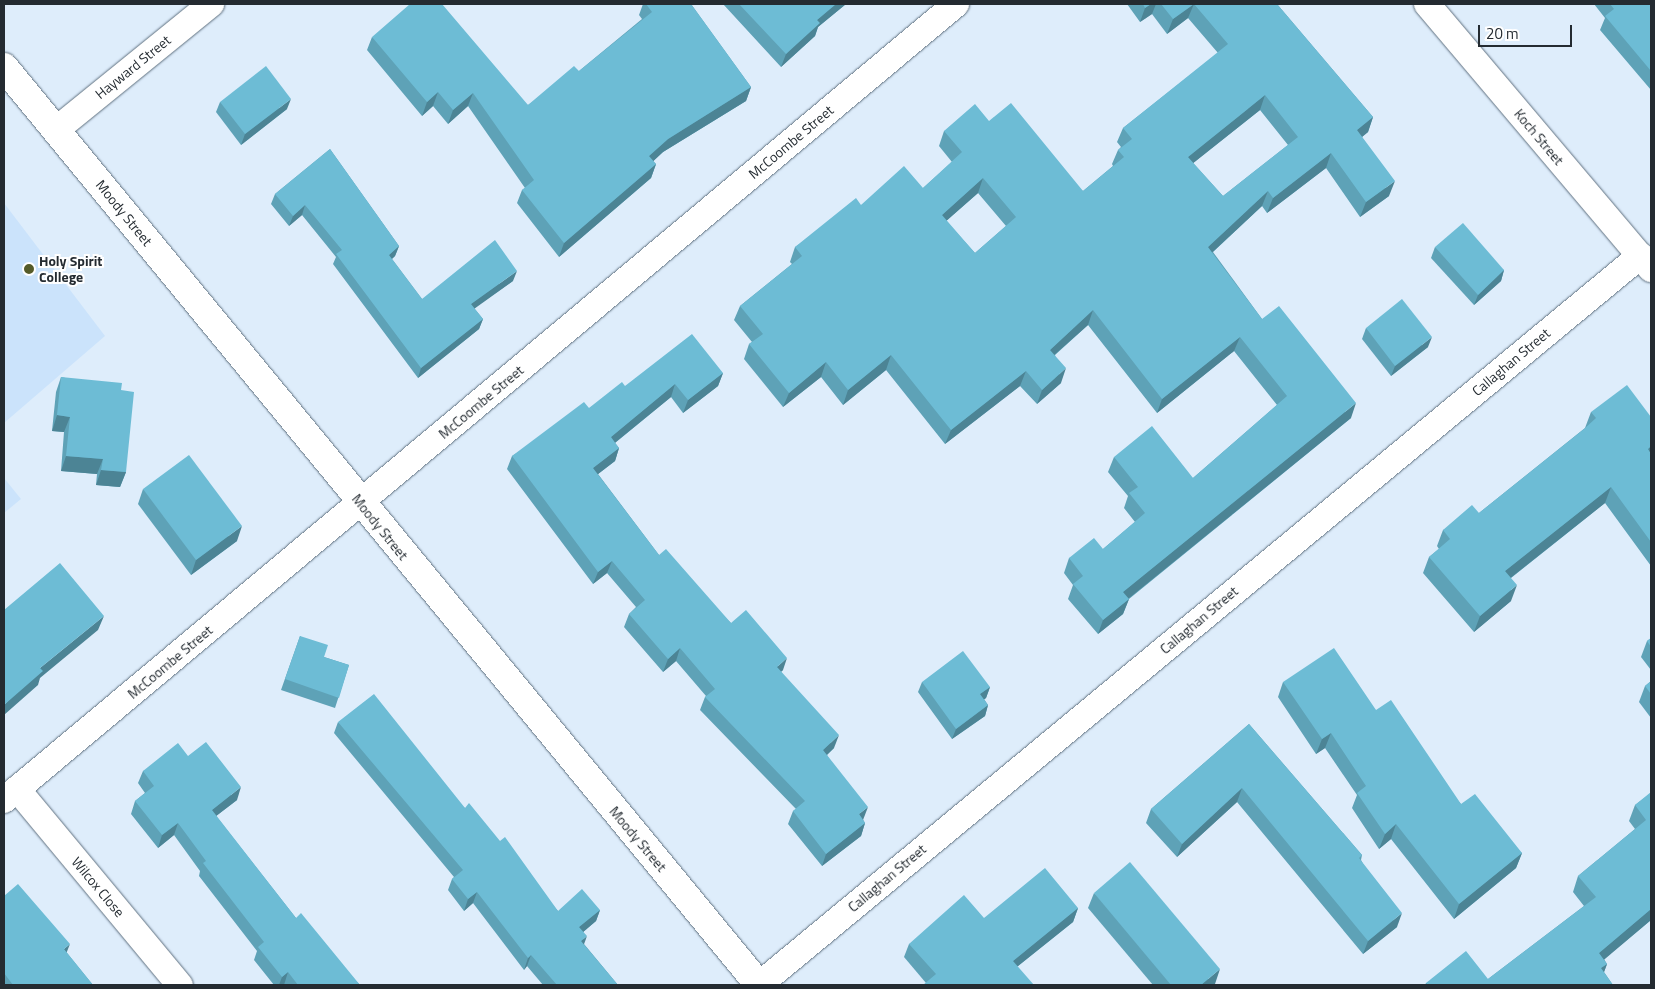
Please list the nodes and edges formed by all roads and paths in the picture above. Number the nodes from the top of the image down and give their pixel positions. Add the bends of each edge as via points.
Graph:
1 (211, 4) edge
2 (956, 4) edge
3 (1427, 4) edge
4 (4, 67) edge
5 (56, 130) junction
6 (1646, 263) edge
7 (361, 503) junction
8 (10, 794) edge
9 (180, 985) edge
10 (759, 985) edge

1 - 5 street, Hayward Street
2 - 7 street, McCoombe Street
3 - 6 street, Koch Street
4 - 5 main road, Moody Street
5 - 7 main road, Moody Street
6 - 10 street, Callaghan Street
7 - 8 street, McCoombe Street
7 - 10 main road, Moody Street
8 - 9 street, Wilcox Close

